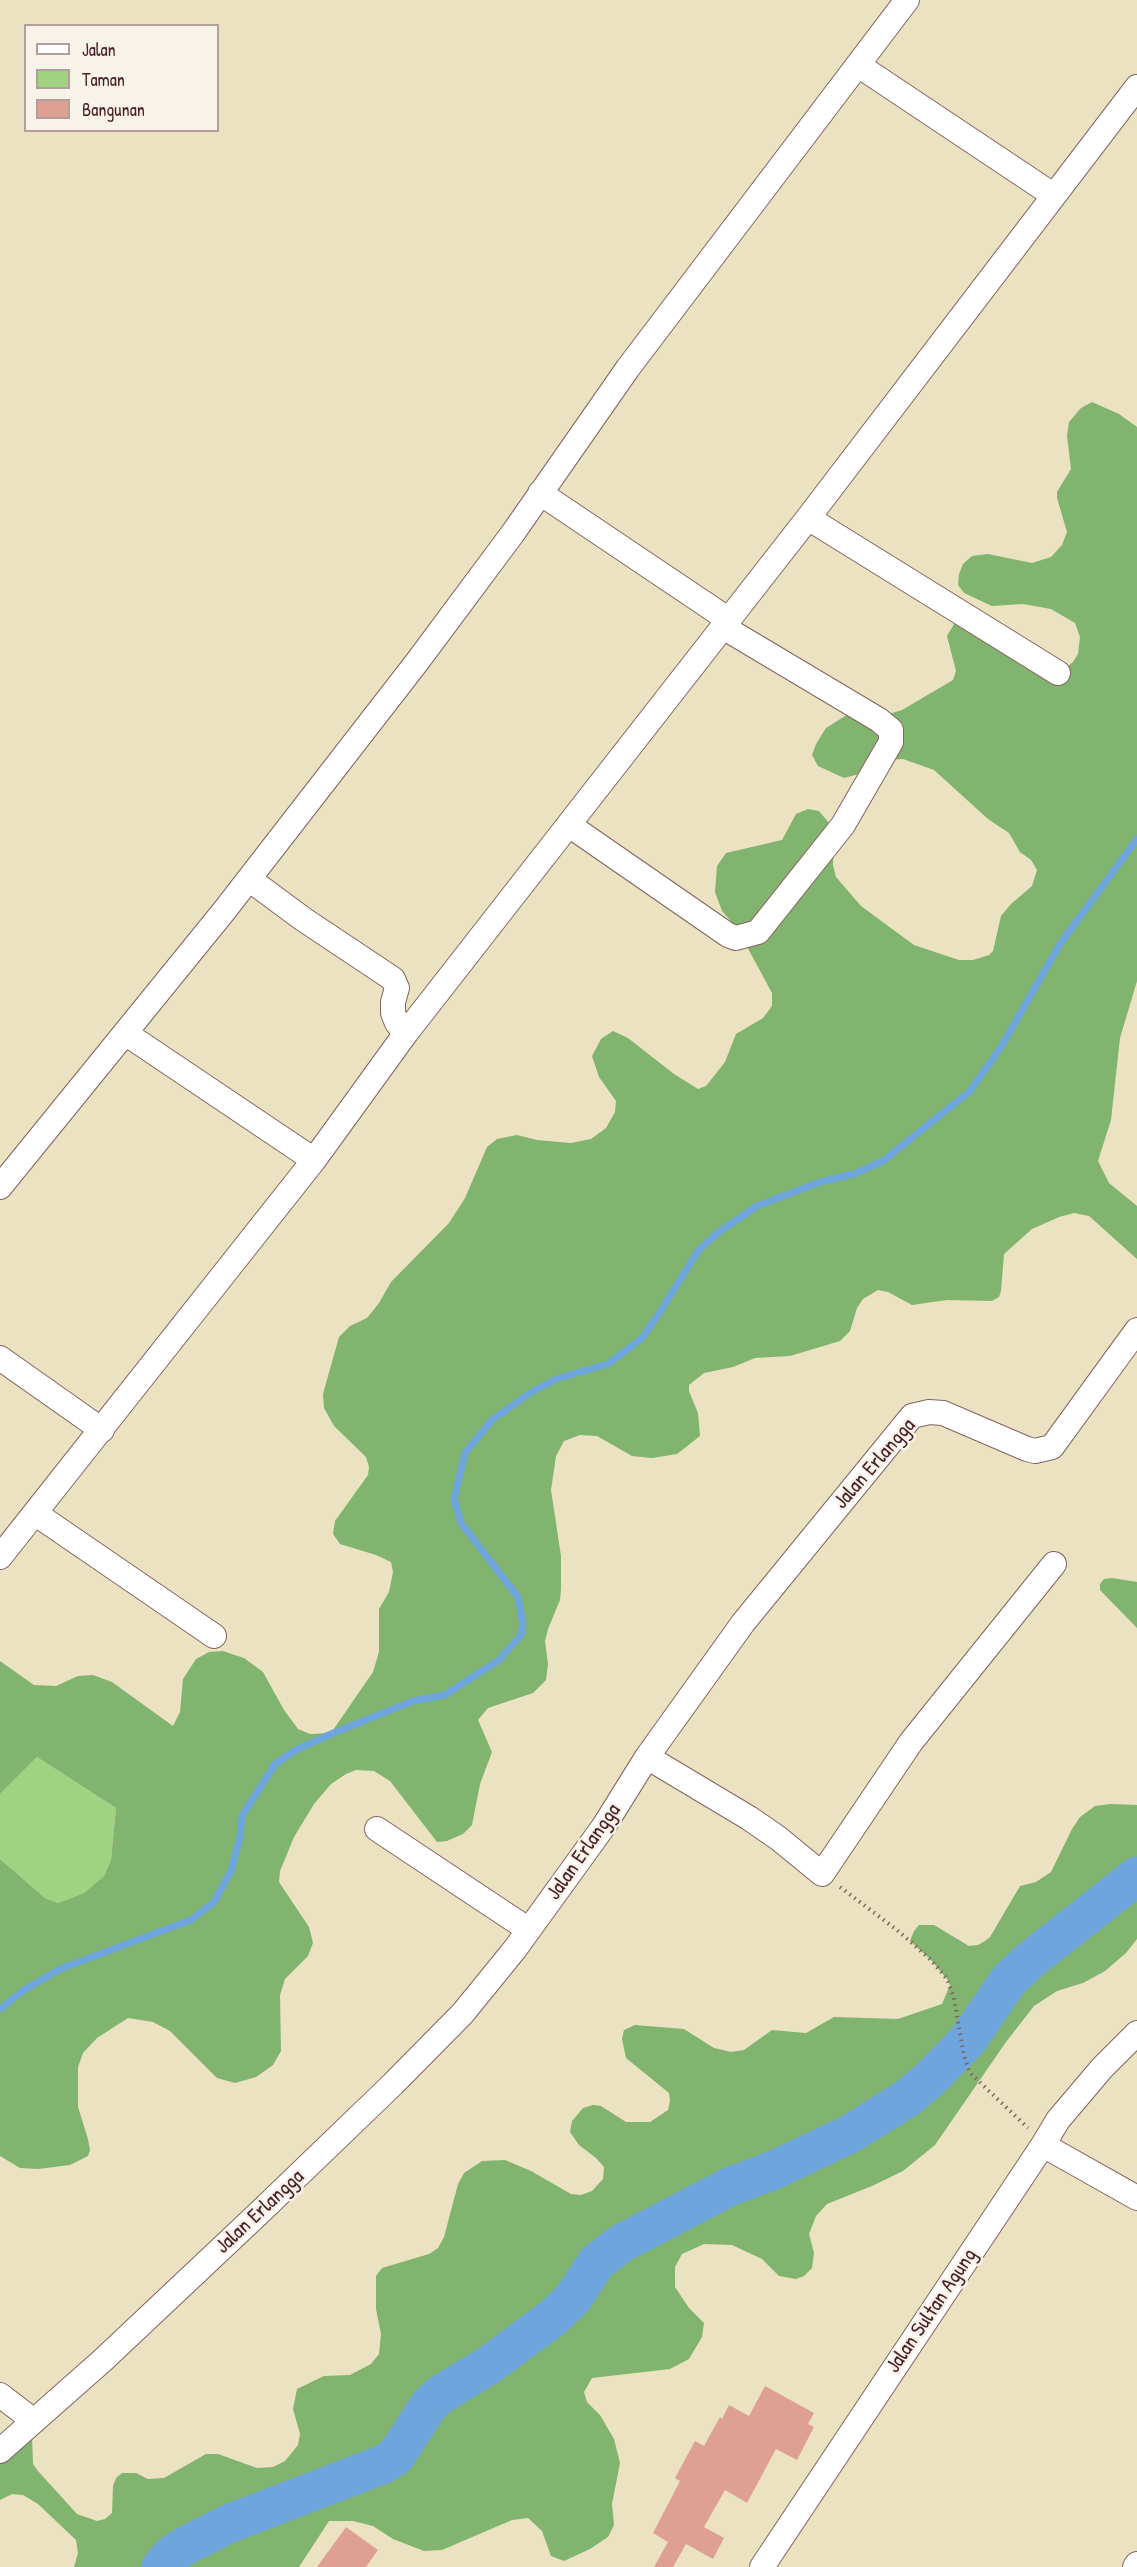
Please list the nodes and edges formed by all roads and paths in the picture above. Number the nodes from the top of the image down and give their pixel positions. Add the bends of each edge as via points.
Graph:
1 (907, 0) edge
2 (858, 65) junction
3 (1137, 87) edge
4 (1053, 195) junction
5 (540, 493) junction
6 (808, 518) junction
7 (726, 624) junction
8 (1058, 673) dead end
9 (569, 825) junction
10 (249, 879) junction
11 (125, 1033) junction
12 (406, 1033) junction
13 (314, 1160) junction
14 (0, 1187) edge
15 (1137, 1330) edge
16 (0, 1358) edge
17 (102, 1430) junction
18 (36, 1514) junction
19 (0, 1557) edge
20 (1054, 1564) dead end
21 (214, 1636) dead end
22 (647, 1758) junction
23 (377, 1829) dead end
24 (822, 1874) junction
25 (529, 1930) junction
26 (1137, 2033) edge
27 (1043, 2145) junction
28 (1137, 2198) edge
29 (0, 2395) edge
30 (34, 2421) junction
31 (0, 2451) edge
32 (762, 2567) edge

1 - 2 street
2 - 4 street
2 - 5 street via 628,368
3 - 4 street
4 - 6 street
5 - 7 street
5 - 10 street via 417,662
6 - 7 street
6 - 8 street
7 - 9 street
7 - 9 street via 891,730 891,742 843,825 758,932 736,938
9 - 12 street
10 - 11 street
10 - 12 street via 393,979 397,988 393,1014
11 - 13 street
11 - 14 street
12 - 13 street
13 - 17 street
15 - 22 street, Jalan Erlangga via 1052,1447 1027,1449 943,1413 912,1416 743,1623
16 - 17 street
17 - 18 street
18 - 19 street
18 - 21 street
20 - 24 street via 911,1742
22 - 24 street via 749,1818
22 - 25 street, Jalan Erlangga via 604,1827
23 - 25 street
24 - 27 path via 897,1930 947,1978 970,2073
25 - 30 street, Jalan Erlangga via 462,2013 393,2084
26 - 27 street, Jalan Sultan Agung via 1058,2120
27 - 28 street
27 - 32 street, Jalan Sultan Agung
29 - 30 street
30 - 31 street, Jalan Erlangga

